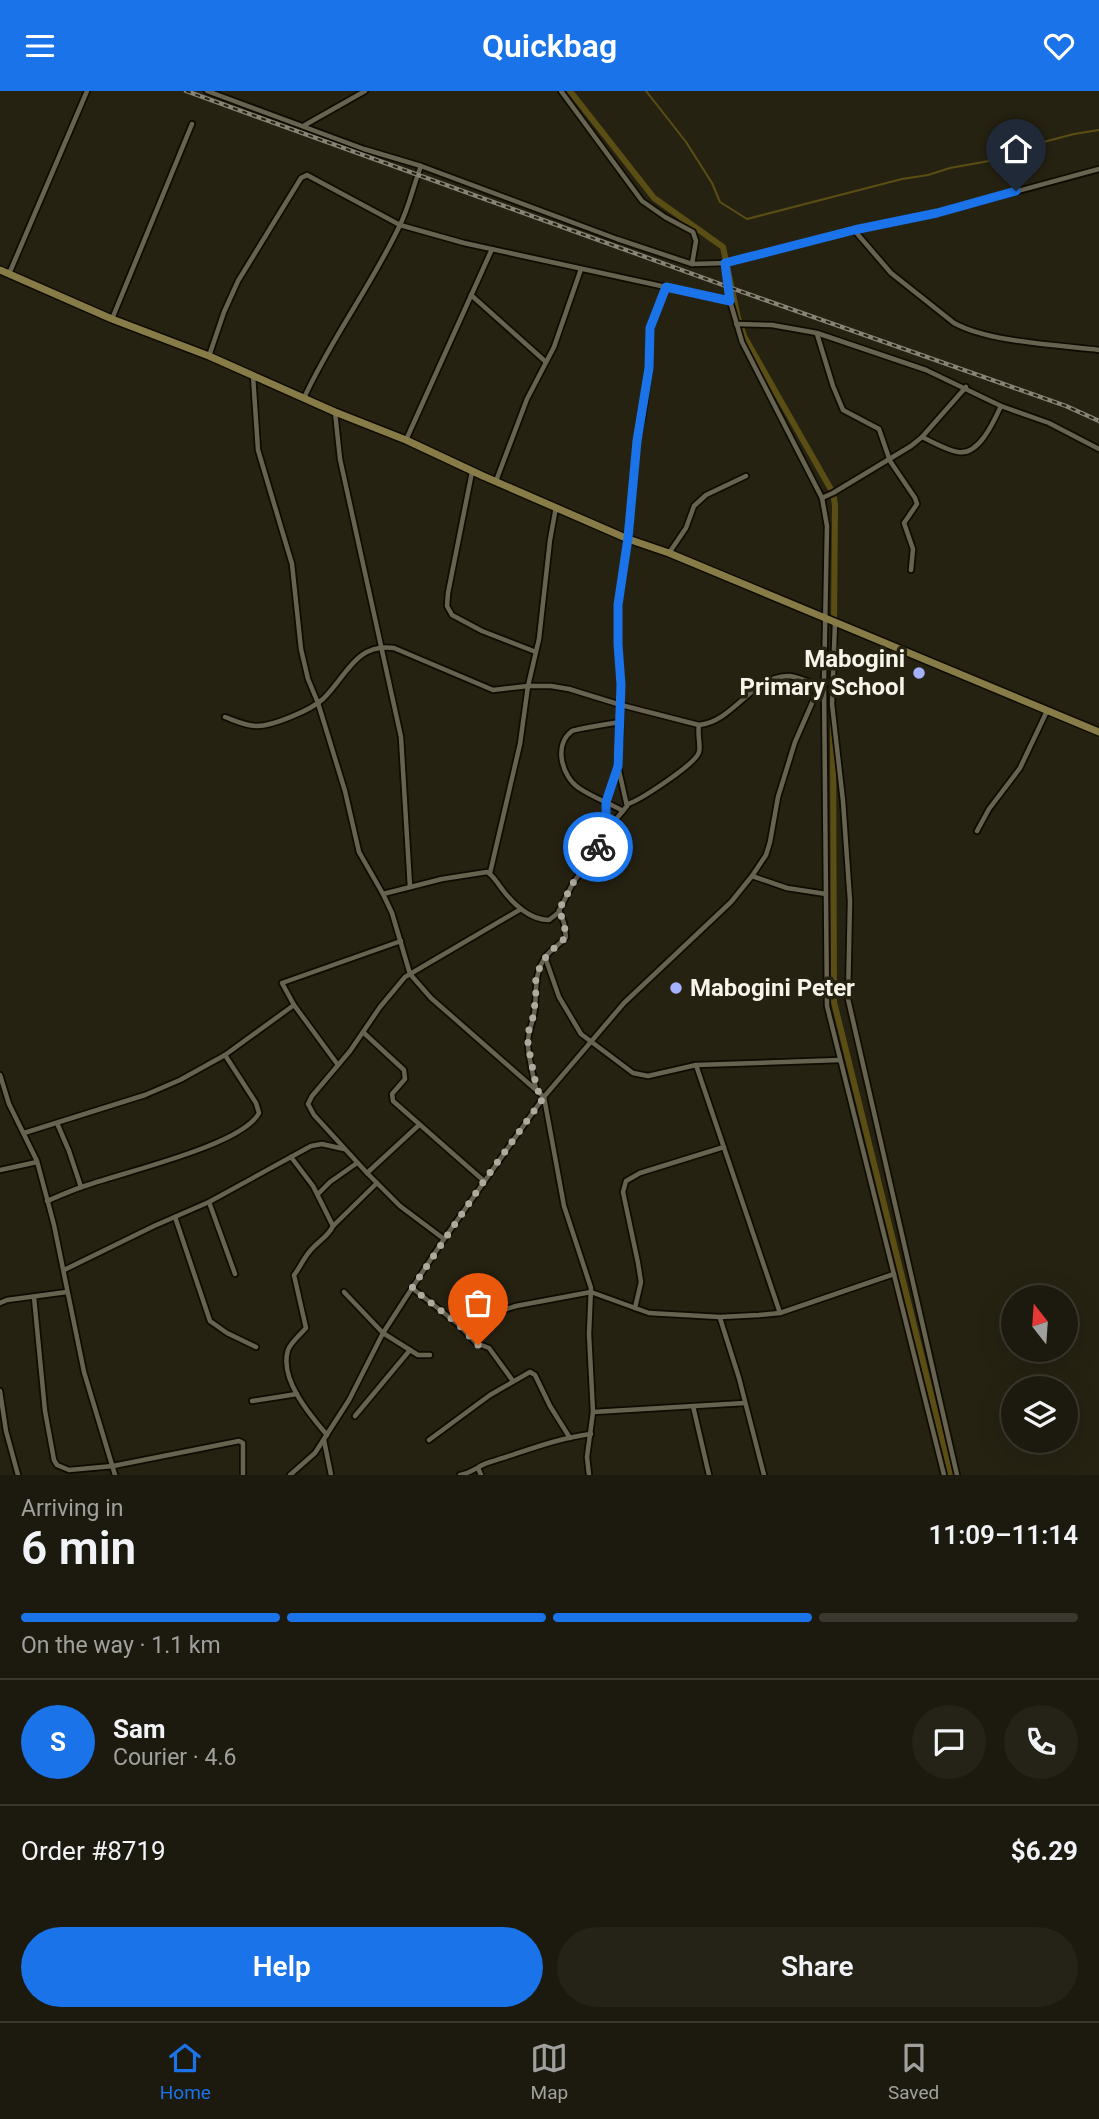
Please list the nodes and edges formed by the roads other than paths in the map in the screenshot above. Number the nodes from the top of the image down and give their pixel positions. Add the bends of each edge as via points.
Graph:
1 (87, 91) edge
2 (207, 91) edge
3 (365, 91) edge
4 (561, 91) edge
5 (192, 124) dead end
6 (304, 126) junction
7 (421, 166) junction
8 (1099, 169) edge
9 (400, 225) junction
10 (854, 230) junction
11 (492, 249) junction
12 (725, 263) junction
13 (692, 264) junction
14 (581, 269) junction
15 (0, 270) edge
16 (9, 274) junction
17 (666, 287) junction
18 (471, 295) junction
19 (730, 301) junction
20 (112, 319) junction
21 (739, 324) junction
22 (817, 333) junction
23 (1099, 350) edge
24 (209, 356) junction
25 (546, 362) junction
26 (253, 376) junction
27 (966, 387) junction
28 (304, 398) junction
29 (1001, 406) junction
30 (335, 412) junction
31 (922, 437) junction
32 (407, 440) junction
33 (1099, 449) edge
34 (890, 461) junction
35 (473, 471) junction
36 (746, 476) dead end
37 (496, 481) junction
38 (822, 498) junction
39 (556, 506) junction
40 (628, 538) junction
41 (669, 553) junction
42 (911, 571) dead end
43 (825, 618) junction
44 (835, 622) junction
45 (380, 646) junction
46 (536, 652) junction
47 (823, 684) junction
48 (528, 686) junction
49 (318, 703) junction
50 (621, 705) junction
51 (1047, 711) junction
52 (225, 717) dead end
53 (620, 722) junction
54 (699, 725) junction
55 (1099, 732) edge
56 (618, 766) junction
57 (606, 802) junction
58 (628, 804) junction
59 (623, 811) junction
60 (977, 831) dead end
61 (606, 834) junction
62 (490, 873) junction
63 (752, 876) junction
64 (410, 887) junction
65 (383, 894) junction
66 (826, 894) junction
67 (521, 909) junction
68 (559, 910) junction
69 (401, 941) junction
70 (545, 957) junction
71 (410, 974) junction
72 (294, 1005) junction
73 (364, 1033) junction
74 (590, 1042) junction
75 (225, 1055) junction
76 (840, 1060) junction
77 (338, 1065) junction
78 (696, 1065) junction
79 (0, 1075) edge
80 (537, 1090) junction
81 (544, 1097) junction
82 (57, 1123) junction
83 (419, 1125) junction
84 (24, 1133) junction
85 (724, 1147) junction
86 (344, 1149) junction
87 (291, 1157) junction
88 (37, 1161) junction
89 (357, 1163) junction
90 (0, 1170) edge
91 (367, 1173) junction
92 (484, 1181) junction
93 (377, 1183) junction
94 (80, 1187) junction
95 (318, 1194) junction
96 (47, 1201) junction
97 (209, 1202) junction
98 (175, 1217) junction
99 (333, 1226) junction
100 (444, 1239) junction
101 (64, 1270) junction
102 (235, 1274) dead end
103 (894, 1274) junction
104 (412, 1288) junction
105 (67, 1292) junction
106 (344, 1292) dead end
107 (591, 1292) junction
108 (34, 1297) junction
109 (0, 1303) edge
110 (635, 1308) junction
111 (780, 1313) junction
112 (720, 1317) junction
113 (458, 1324) junction
114 (383, 1333) junction
115 (256, 1347) dead end
116 (410, 1350) junction
117 (430, 1355) dead end
118 (513, 1381) junction
119 (0, 1391) edge
120 (297, 1394) junction
121 (253, 1401) dead end
122 (745, 1403) junction
123 (693, 1406) junction
124 (593, 1412) junction
125 (355, 1416) dead end
126 (591, 1434) junction
127 (326, 1437) junction
128 (569, 1438) junction
129 (429, 1440) dead end
130 (113, 1466) junction
131 (478, 1468) junction
132 (18, 1475) edge
133 (115, 1475) edge
134 (243, 1475) edge
135 (290, 1475) edge
136 (331, 1475) edge
137 (460, 1475) edge
138 (481, 1475) edge
139 (589, 1475) edge
140 (709, 1475) edge
141 (764, 1475) edge
142 (944, 1475) edge
143 (957, 1475) edge

1 - 16 street
2 - 6 street
3 - 6 street
4 - 13 street via 642,201 693,232
5 - 20 street
6 - 7 street
7 - 9 street
7 - 13 street
8 - 10 street via 937,213
9 - 11 street
9 - 24 street via 304,176 237,281
9 - 28 street
10 - 12 street
10 - 23 street via 891,272 965,329
11 - 14 street
11 - 18 street
12 - 13 street
12 - 19 street
14 - 17 street
14 - 25 street
15 - 16 street
16 - 20 street
17 - 19 street
17 - 40 street via 650,328
18 - 25 street
18 - 32 street
19 - 21 street
20 - 24 street
21 - 22 street
21 - 38 street via 742,342
22 - 27 street
22 - 34 street via 843,410 879,429
24 - 26 street
25 - 37 street via 527,398
26 - 28 street
26 - 49 street via 258,450 292,564 299,642
27 - 29 street
27 - 31 street
28 - 30 street
29 - 31 street via 972,450 959,452
29 - 33 street via 1049,423
30 - 32 street
30 - 45 street via 340,459
31 - 34 street
32 - 35 street
34 - 38 street
34 - 42 street via 916,502 905,523 913,549
35 - 37 street
35 - 46 street via 448,593 449,611 482,631
36 - 41 street via 706,495 694,506 686,529
37 - 39 street
38 - 43 street via 827,526
39 - 40 street
39 - 46 street
40 - 41 street
40 - 50 street via 618,605
41 - 43 street
43 - 44 street
43 - 47 street
44 - 51 street
44 - 143 street via 832,704 849,901 848,999
45 - 48 street via 492,690
45 - 49 street via 358,656
45 - 64 street via 401,737
46 - 48 street
47 - 54 street via 792,676 775,678 722,716
47 - 63 street via 795,742 766,855
47 - 66 street
48 - 50 street via 569,689
48 - 62 street via 520,744
49 - 52 street via 258,726
49 - 65 street via 359,852
50 - 53 street
50 - 54 street
51 - 55 street
51 - 60 street via 1022,765
53 - 56 street
53 - 57 street via 574,730 561,754 572,782
54 - 58 street via 697,756
56 - 57 street
56 - 58 street
57 - 59 street
57 - 61 street
58 - 59 street
59 - 61 street
61 - 68 street
62 - 64 street
62 - 67 street
63 - 66 street
63 - 74 street
64 - 65 street
65 - 69 street
66 - 76 street via 827,1006
67 - 68 street via 548,921
67 - 71 street
68 - 70 street via 566,937
69 - 71 street
69 - 72 street via 283,982
70 - 74 street via 559,997
70 - 80 street via 536,979 528,1033
71 - 73 street
71 - 80 street via 431,998
72 - 75 street
72 - 77 street
73 - 77 street
73 - 83 street via 404,1070 405,1079 392,1100
74 - 78 street via 640,1076
74 - 81 street
75 - 82 street via 163,1088
75 - 94 street via 256,1103 257,1118 205,1147
76 - 78 street
76 - 103 street
77 - 86 street via 308,1104
78 - 85 street
79 - 84 street
80 - 81 street
81 - 92 street
81 - 107 street via 564,1206
82 - 84 street
82 - 94 street
83 - 91 street
83 - 92 street
84 - 88 street
85 - 110 street via 626,1181 623,1192 640,1282
85 - 111 street
86 - 87 street via 316,1144
86 - 89 street
87 - 95 street
87 - 97 street
88 - 90 street
88 - 96 street
89 - 91 street
89 - 95 street
91 - 93 street
92 - 100 street
93 - 99 street
93 - 100 street
94 - 96 street
95 - 99 street
96 - 101 street
97 - 98 street
97 - 102 street
98 - 101 street
98 - 115 street via 209,1321
99 - 120 street via 294,1275 306,1326 287,1357
100 - 104 street
101 - 105 street
103 - 111 street
103 - 142 street
104 - 113 street
104 - 114 street
105 - 108 street
105 - 130 street via 84,1372
106 - 114 street
107 - 110 street
107 - 113 street via 516,1306
107 - 124 street
108 - 109 street
108 - 130 street via 54,1460 69,1470
110 - 112 street
111 - 112 street
112 - 122 street
113 - 118 street via 476,1343 490,1348
114 - 116 street
114 - 127 street
116 - 117 street via 419,1356
116 - 125 street
118 - 128 street via 530,1372 536,1375
118 - 129 street
119 - 132 street
120 - 121 street
120 - 127 street
122 - 123 street
122 - 141 street
123 - 124 street
123 - 140 street
124 - 126 street
126 - 128 street
126 - 139 street
127 - 135 street
127 - 136 street
128 - 131 street
130 - 133 street
130 - 134 street via 239,1441 243,1443
131 - 137 street
131 - 138 street

